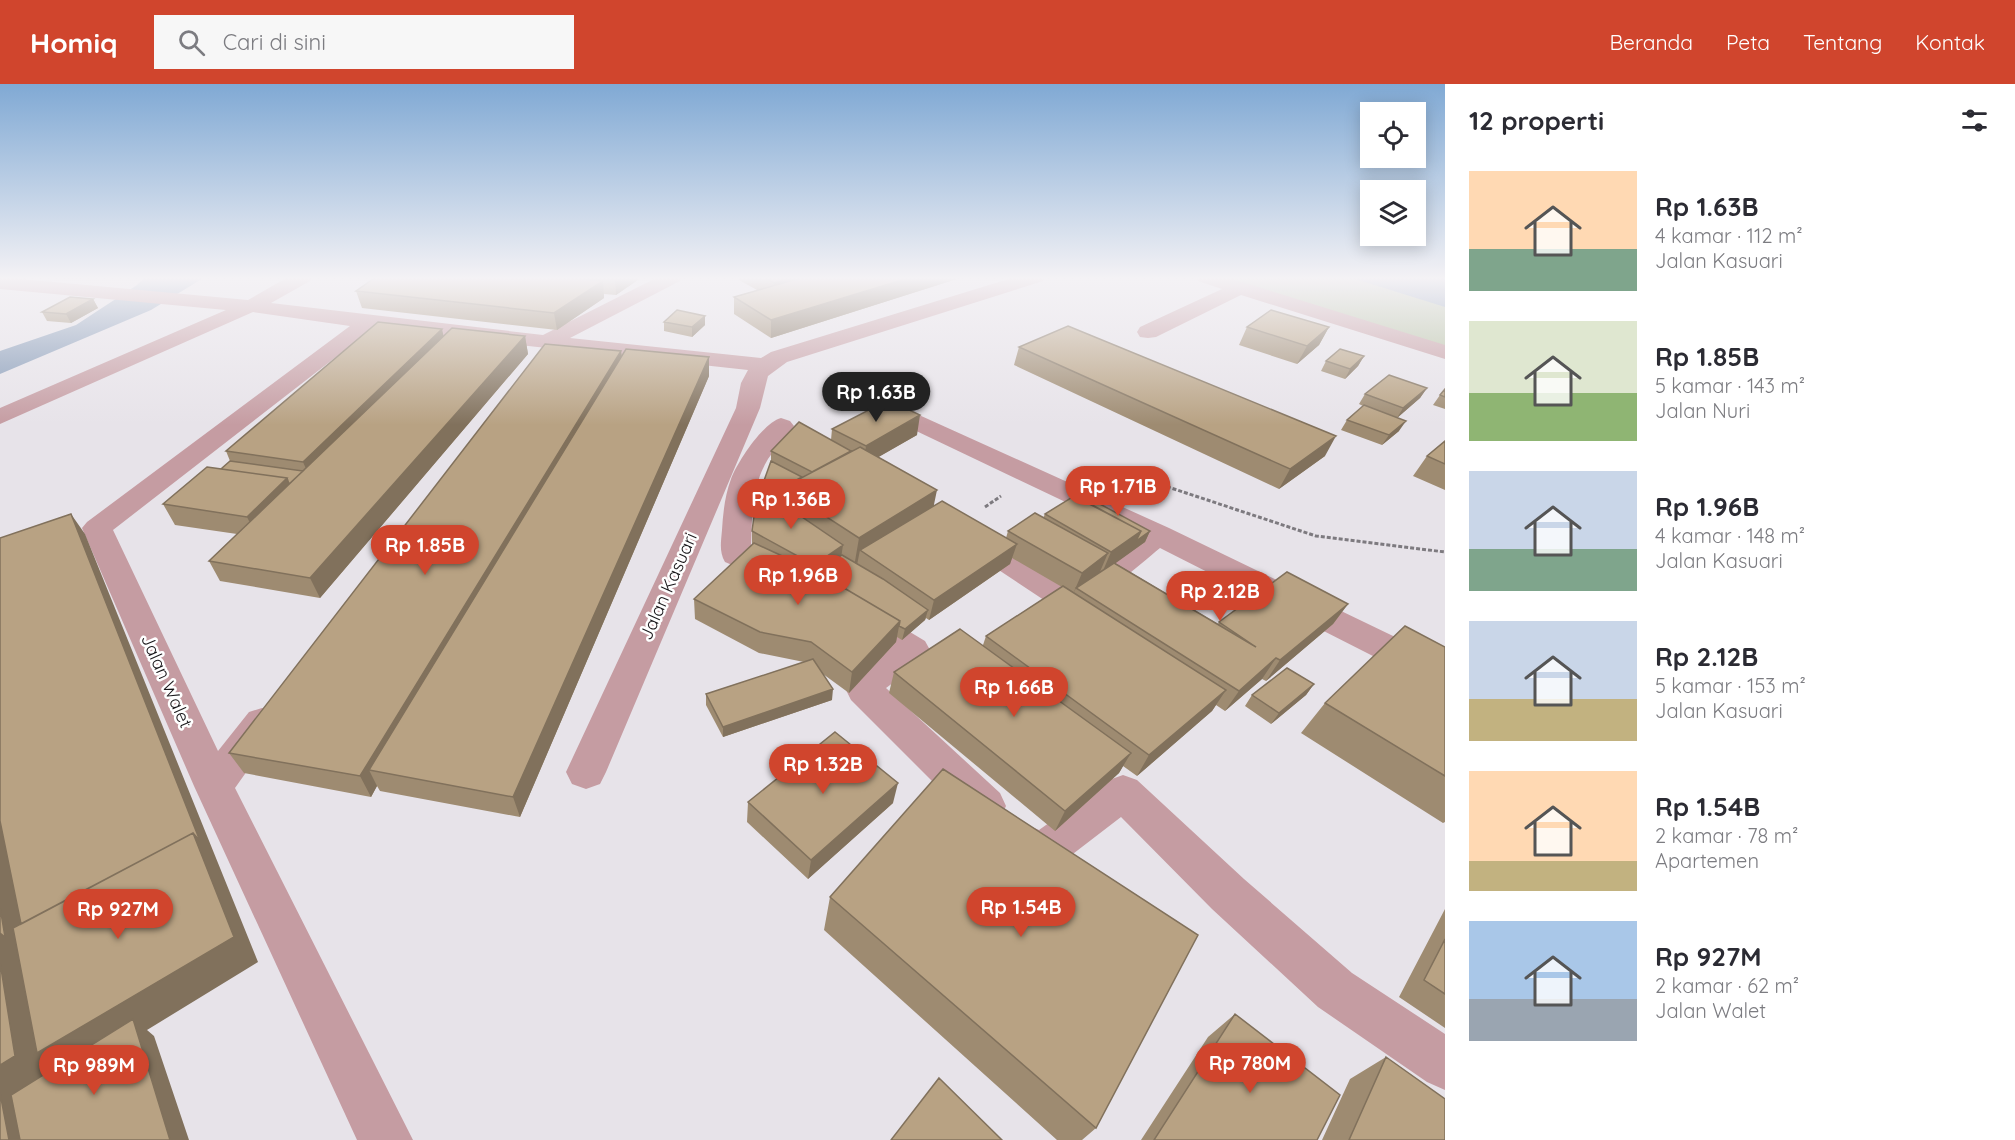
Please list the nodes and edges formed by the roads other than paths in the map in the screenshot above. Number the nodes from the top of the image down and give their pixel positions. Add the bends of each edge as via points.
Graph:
1 (205, 326) edge
2 (362, 326) edge
3 (411, 326) edge
4 (574, 326) edge
5 (878, 326) edge
6 (1160, 326) edge
7 (1362, 326) edge
8 (1148, 332) dead end
9 (547, 340) junction
10 (1445, 352) edge
11 (762, 365) junction
12 (526, 369) edge
13 (0, 417) edge
14 (919, 423) edge
15 (781, 426) dead end
16 (958, 529) edge
17 (1158, 535) junction
18 (1445, 677) edge
19 (278, 701) edge
20 (586, 772) dead end
21 (214, 786) junction
22 (1445, 1064) edge
23 (385, 1140) edge

1 - 13 street
2 - 21 street, Jalan Walet via 97,528
3 - 9 street
4 - 9 street
5 - 11 street
6 - 8 street
7 - 10 street
9 - 11 street
9 - 12 street
11 - 20 street, Jalan Kasuari via 752,386 748,408
14 - 17 street
15 - 22 street via 745,479 736,555 821,594 913,650 864,690 1037,856 1123,792 1327,983
16 - 17 street via 1067,600
17 - 18 street
19 - 21 street
21 - 23 street, Jalan Walet

